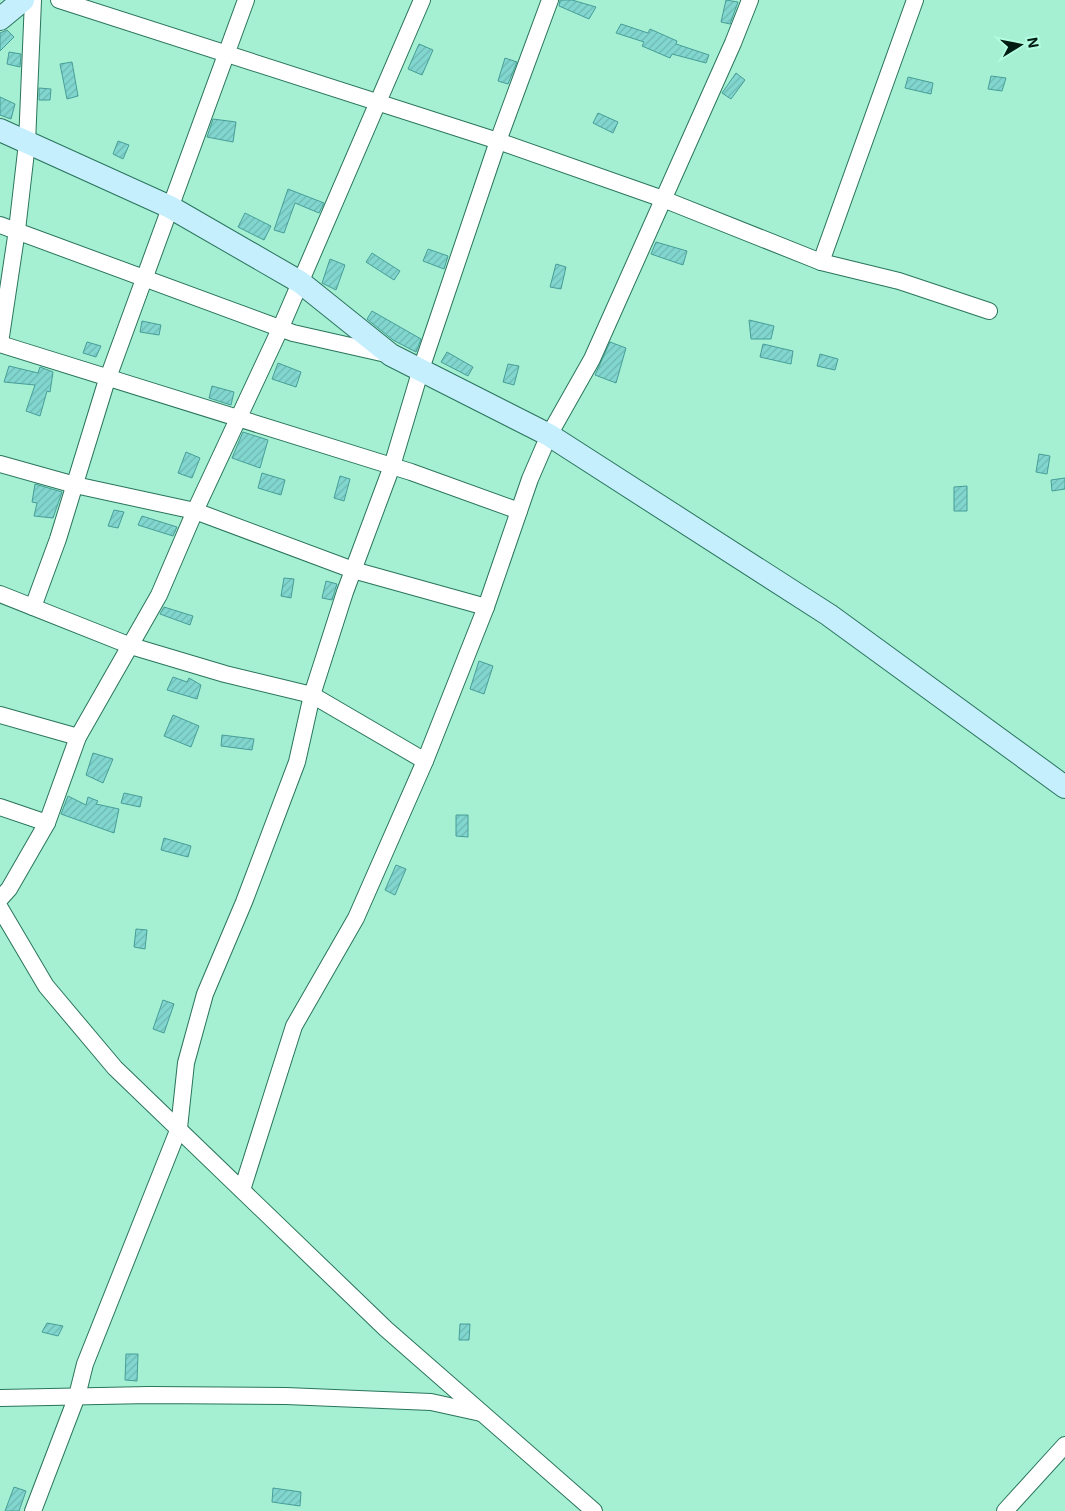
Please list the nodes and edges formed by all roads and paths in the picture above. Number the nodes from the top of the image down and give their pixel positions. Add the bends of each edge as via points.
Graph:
1 (23, 0) edge
2 (33, 0) edge
3 (59, 0) edge
4 (246, 0) edge
5 (422, 0) edge
6 (550, 0) edge
7 (750, 0) edge
8 (915, 0) edge
9 (0, 18) edge
10 (226, 54) junction
11 (379, 102) junction
12 (0, 130) edge
13 (498, 141) junction
14 (27, 143) junction
15 (663, 199) junction
16 (170, 207) junction
17 (0, 224) edge
18 (17, 230) junction
19 (821, 262) junction
20 (144, 276) junction
21 (300, 282) junction
22 (989, 311) dead end
23 (281, 327) junction
24 (0, 344) edge
25 (391, 355) junction
26 (421, 369) junction
27 (109, 376) junction
28 (239, 418) junction
29 (549, 435) junction
30 (0, 464) edge
31 (392, 466) junction
32 (75, 485) junction
33 (195, 511) junction
34 (519, 511) junction
35 (353, 570) junction
36 (0, 594) edge
37 (33, 607) junction
38 (486, 607) junction
39 (131, 646) junction
40 (312, 695) junction
41 (0, 715) edge
42 (78, 737) junction
43 (425, 761) junction
44 (1065, 787) edge
45 (0, 807) edge
46 (46, 823) junction
47 (0, 898) edge
48 (0, 908) edge
49 (179, 1128) junction
50 (242, 1190) junction
51 (77, 1396) junction
52 (0, 1398) edge
53 (483, 1414) junction
54 (1065, 1445) edge
55 (33, 1511) edge
56 (594, 1511) edge
57 (1005, 1511) edge

1 - 9 street
2 - 14 street
3 - 10 street
4 - 10 street
5 - 11 street
6 - 13 street
7 - 15 street
8 - 19 street
10 - 11 street
10 - 16 street
11 - 13 street
11 - 21 street
12 - 14 street
13 - 15 street
13 - 26 street
14 - 16 street
14 - 18 street
15 - 19 street
15 - 29 street via 592,359
16 - 20 street
16 - 21 street
17 - 18 street
18 - 20 street
18 - 24 street
19 - 22 street via 899,282
20 - 23 street
20 - 27 street
21 - 23 street
21 - 25 street
23 - 25 street via 293,333
23 - 28 street
24 - 27 street
25 - 26 street
26 - 29 street
26 - 31 street
27 - 28 street
27 - 32 street
28 - 31 street
28 - 33 street
29 - 34 street
29 - 44 street via 829,615
30 - 32 street
31 - 34 street
31 - 35 street
32 - 33 street
32 - 37 street
33 - 35 street
33 - 39 street via 159,595
34 - 38 street
35 - 38 street
35 - 40 street
36 - 37 street
37 - 39 street
38 - 43 street
39 - 40 street
39 - 42 street
40 - 43 street
40 - 49 street via 297,762 277,818 204,994 186,1062
41 - 42 street
42 - 46 street
43 - 50 street via 356,918 294,1026
45 - 46 street
46 - 47 street via 9,889
48 - 49 street via 46,986 115,1068
49 - 50 street
49 - 51 street via 85,1364
50 - 53 street via 386,1329
51 - 52 street
51 - 53 street via 286,1396 421,1402
51 - 55 street
53 - 56 street
54 - 57 street

